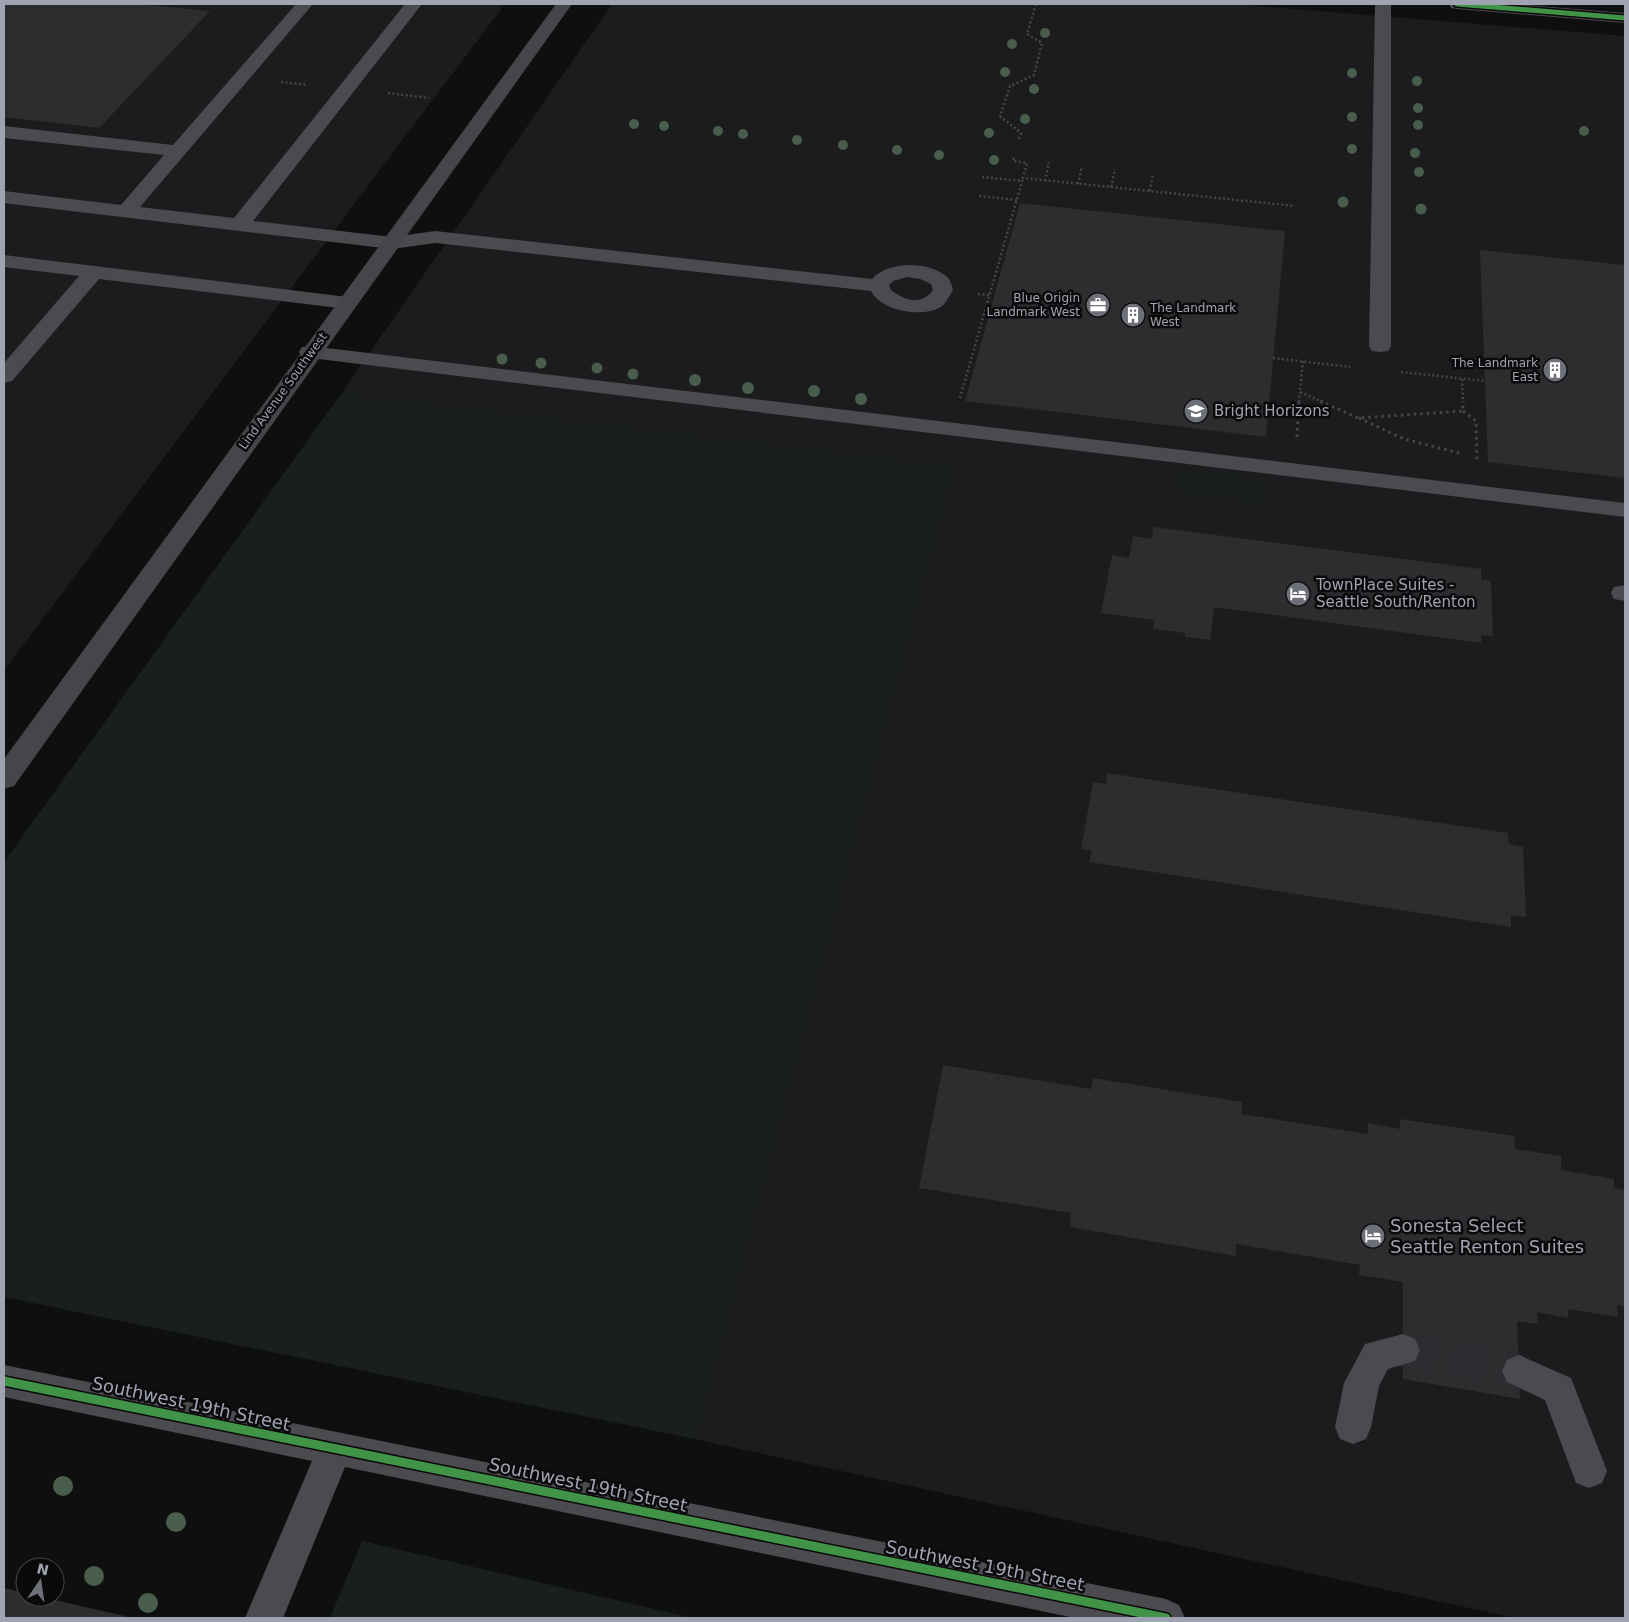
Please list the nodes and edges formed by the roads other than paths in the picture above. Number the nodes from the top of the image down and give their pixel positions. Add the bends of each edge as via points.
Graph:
1 (305, 4) edge
2 (414, 4) edge
3 (564, 4) edge
4 (1383, 4) edge
5 (1457, 4) edge
6 (1574, 9) edge
7 (1625, 18) edge
8 (4, 132) edge
9 (178, 150) junction
10 (4, 197) edge
11 (126, 211) junction
12 (239, 224) junction
13 (392, 243) junction
14 (4, 261) edge
15 (94, 272) junction
16 (879, 286) dead end
17 (347, 303) junction
18 (1380, 346) dead end
19 (310, 352) junction
20 (4, 376) edge
21 (1625, 510) edge
22 (4, 779) edge
23 (1403, 1350) tunnel mouth
24 (1519, 1371) tunnel mouth
25 (4, 1381) edge
26 (1354, 1427) dead end
27 (335, 1449) junction
28 (1589, 1471) dead end
29 (264, 1618) edge
30 (1166, 1618) edge

1 - 9 street
2 - 12 street
3 - 13 main road, Lind Avenue Southwest
4 - 18 street
5 - 6 street
6 - 7 street
8 - 9 street
9 - 11 street
10 - 11 street
11 - 12 street
12 - 13 street
13 - 16 street via 435,236
13 - 17 main road, Lind Avenue Southwest
14 - 15 street
15 - 17 street
15 - 20 street
17 - 19 main road, Lind Avenue Southwest
19 - 21 street
19 - 22 main road, Lind Avenue Southwest
23 - 26 street via 1377,1355 1362,1383
24 - 28 street via 1559,1389
25 - 27 street, Southwest 19th Street
27 - 29 street
27 - 30 street, Southwest 19th Street

